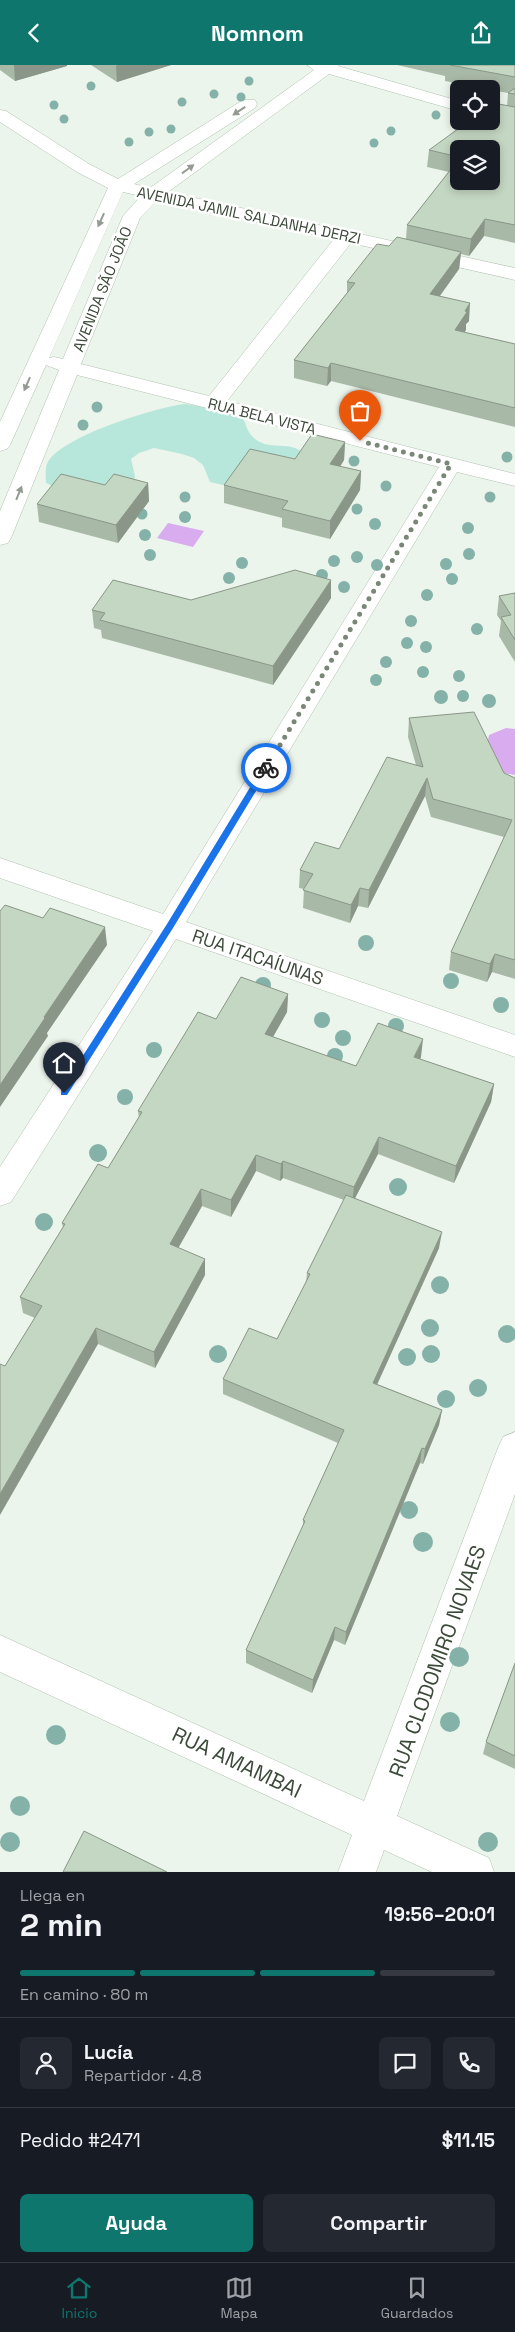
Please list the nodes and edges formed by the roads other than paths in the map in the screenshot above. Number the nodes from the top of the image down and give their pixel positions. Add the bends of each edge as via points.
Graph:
1 (309, 65) edge
2 (325, 66) edge
3 (450, 103) edge
4 (0, 115) edge
5 (118, 186) junction
6 (153, 194) junction
7 (346, 237) junction
8 (515, 274) edge
9 (38, 359) junction
10 (70, 367) junction
11 (214, 404) junction
12 (0, 445) edge
13 (451, 464) junction
14 (515, 480) edge
15 (0, 538) edge
16 (0, 867) edge
17 (170, 926) junction
18 (515, 1046) edge
19 (0, 1193) edge
20 (515, 1449) edge
21 (0, 1653) edge
22 (376, 1826) junction
23 (357, 1872) edge
24 (475, 1872) edge

1 -> 5 street
2 - 3 street
6 -> 2 street, AVENIDA SÃO JOÃO
4 - 5 street, AVENIDA JAMIL SALDANHA DERZI via 83,168
5 - 6 street, AVENIDA JAMIL SALDANHA DERZI
5 -> 9 street, AVENIDA SÃO JOÃO
6 - 7 street, AVENIDA JAMIL SALDANHA DERZI
6 - 10 street, AVENIDA SÃO JOÃO via 132,216
7 - 8 street, AVENIDA JAMIL SALDANHA DERZI
7 - 11 street
9 - 10 street, RUA BELA VISTA
9 -> 12 street, AVENIDA SÃO JOÃO
10 - 11 street, RUA BELA VISTA
15 -> 10 street, AVENIDA SÃO JOÃO
11 - 13 street, RUA BELA VISTA
13 - 14 street, RUA BELA VISTA
13 - 17 street
16 - 17 street, RUA ITACAÍUNAS
17 - 18 street, RUA ITACAÍUNAS
17 - 19 street
20 - 22 street, RUA CLODOMIRO NOVAES
21 - 22 street, RUA AMAMBAI
22 - 23 street, RUA CLODOMIRO NOVAES
22 - 24 street, RUA AMAMBAI

